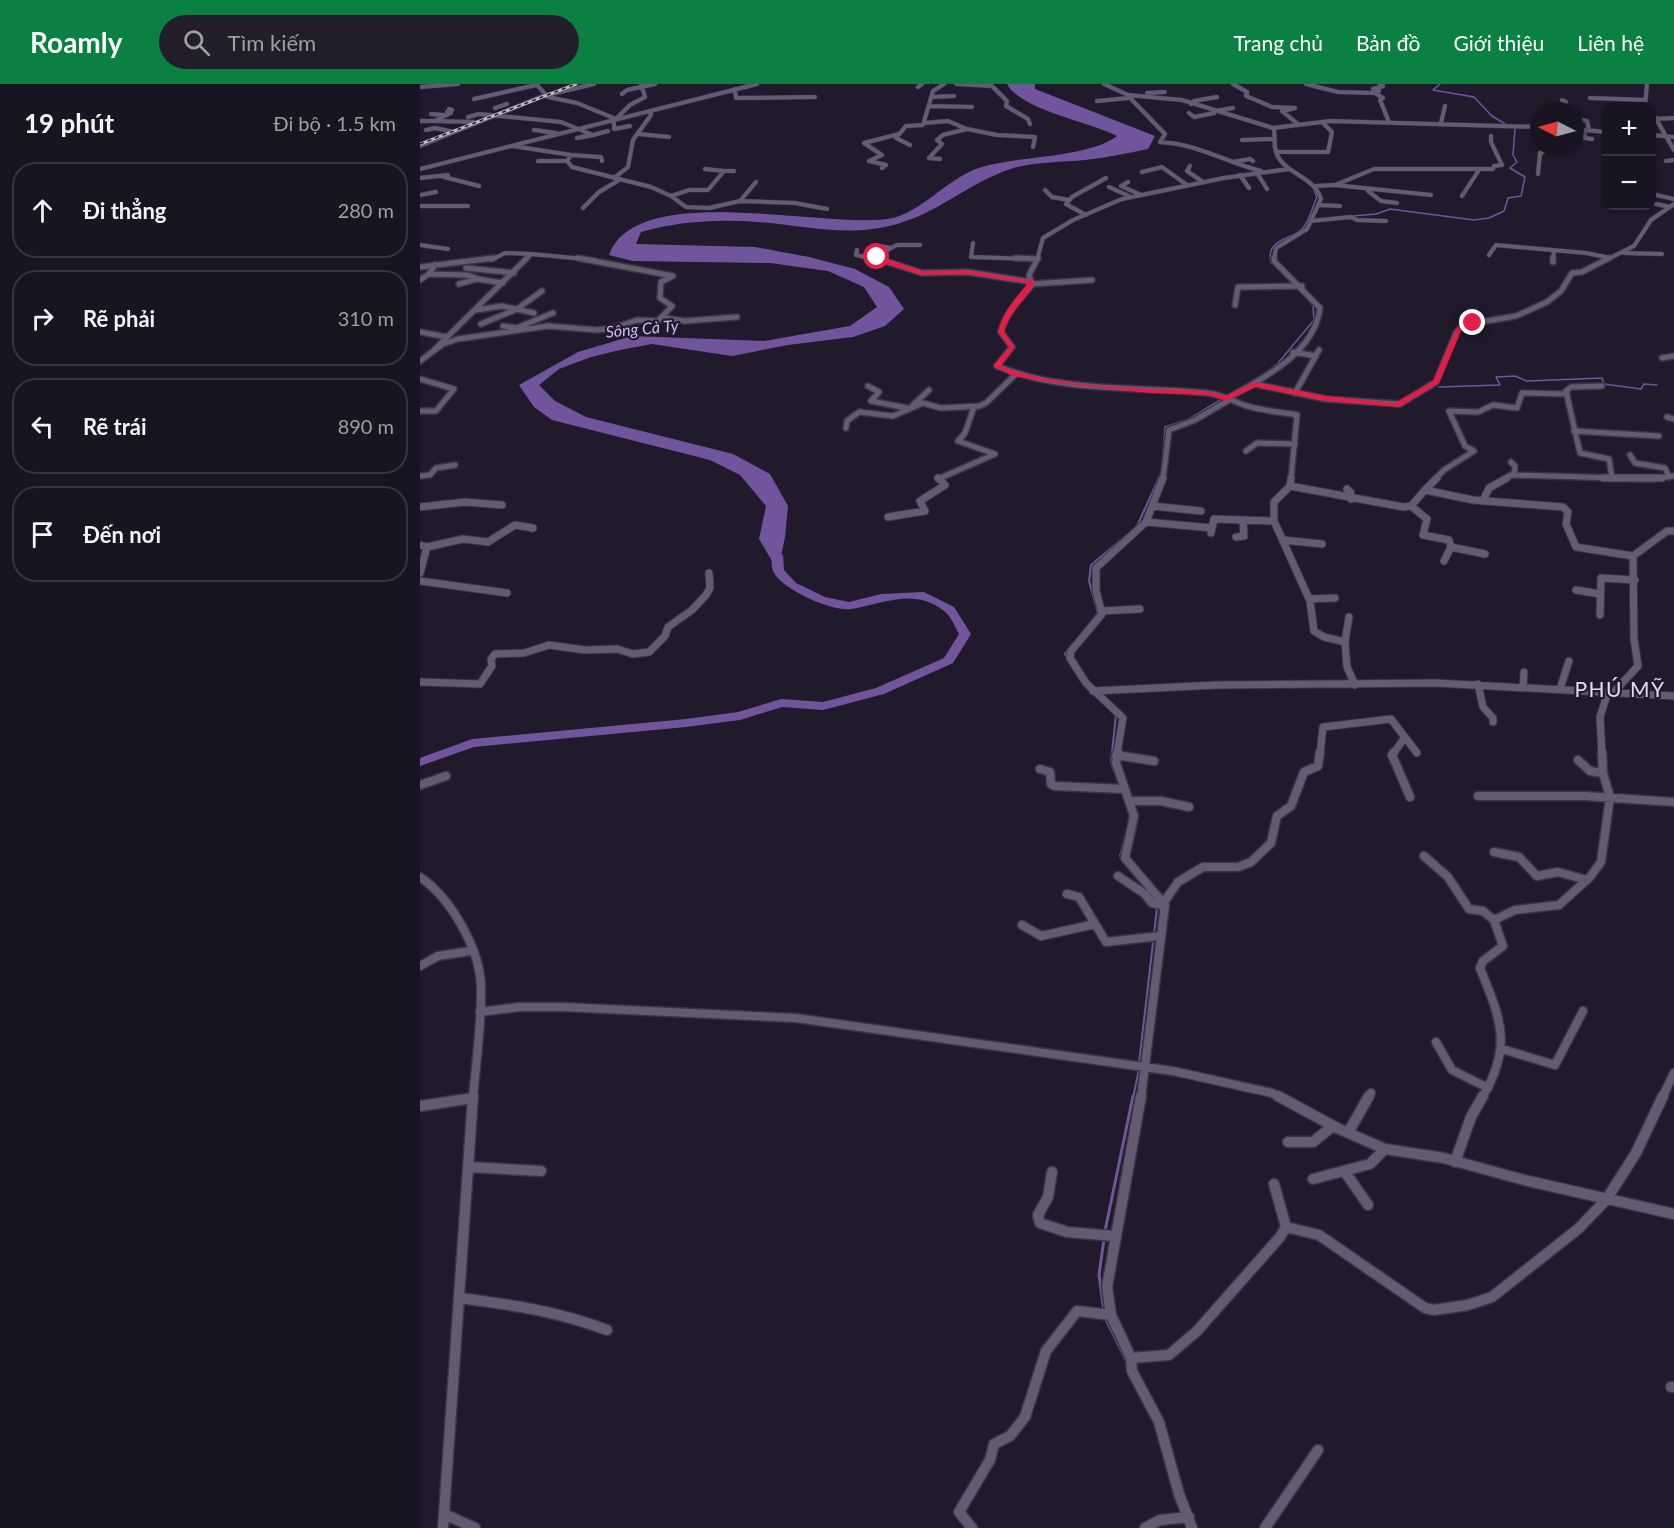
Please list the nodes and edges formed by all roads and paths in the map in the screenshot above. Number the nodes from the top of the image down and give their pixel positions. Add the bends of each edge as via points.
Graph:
1 (458, 84) edge
2 (536, 84) edge
3 (594, 84) edge
4 (654, 84) edge
5 (757, 84) edge
6 (944, 84) edge
7 (956, 84) edge
8 (965, 84) edge
9 (1104, 84) edge
10 (1233, 84) edge
11 (1306, 84) edge
12 (1380, 84) edge
13 (1647, 84) edge
14 (623, 86) dead end
15 (642, 86) edge
16 (420, 88) edge
17 (735, 89) junction
18 (627, 90) junction
19 (431, 92) dead end
20 (1165, 92) dead end
21 (1375, 93) junction
22 (572, 94) dead end
23 (622, 94) dead end
24 (546, 95) junction
25 (488, 96) junction
26 (954, 96) dead end
27 (1131, 96) junction
28 (1137, 96) junction
29 (1189, 96) dead end
30 (931, 97) junction
31 (1217, 97) dead end
32 (736, 98) junction
33 (1590, 98) dead end
34 (474, 99) dead end
35 (561, 99) junction
36 (813, 100) dead end
37 (1198, 100) junction
38 (1562, 100) dead end
39 (1645, 100) joint
40 (500, 101) dead end
41 (1097, 101) dead end
42 (731, 102) dead end
43 (1566, 102) edge
44 (507, 104) dead end
45 (1191, 104) junction
46 (973, 105) dead end
47 (929, 106) junction
48 (1445, 106) dead end
49 (1233, 108) dead end
50 (449, 109) dead end
51 (650, 111) junction
52 (1217, 112) junction
53 (542, 113) dead end
54 (1189, 113) dead end
55 (431, 114) dead end
56 (500, 114) junction
57 (446, 116) junction
58 (492, 116) junction
59 (468, 117) dead end
60 (1674, 118) edge
61 (615, 119) junction
62 (1656, 119) edge
63 (532, 120) junction
64 (1266, 120) dead end
65 (1584, 120) edge
66 (1656, 120) edge
67 (420, 121) edge
68 (434, 121) junction
69 (478, 122) junction
70 (1322, 122) junction
71 (1389, 122) junction
72 (924, 123) junction
73 (1441, 123) junction
74 (1030, 124) dead end
75 (1454, 124) junction
76 (1299, 125) junction
77 (630, 126) dead end
78 (1267, 127) junction
79 (1530, 127) edge
80 (580, 128) junction
81 (1274, 128) junction
82 (967, 129) junction
83 (426, 130) dead end
84 (534, 130) dead end
85 (1584, 130) edge
86 (1587, 130) junction
87 (608, 131) dead end
88 (1455, 131) dead end
89 (454, 132) junction
90 (1602, 132) edge
91 (558, 134) junction
92 (639, 134) junction
93 (593, 135) junction
94 (1656, 135) edge
95 (444, 136) junction
96 (898, 136) junction
97 (1491, 136) dead end
98 (1667, 136) junction
99 (434, 137) dead end
100 (669, 137) dead end
101 (1674, 137) edge
102 (577, 138) dead end
103 (1275, 139) junction
104 (1592, 139) dead end
105 (1242, 140) dead end
106 (421, 145) edge
107 (910, 145) dead end
108 (512, 146) junction
109 (1033, 147) dead end
110 (1674, 149) edge
111 (1276, 152) junction
112 (572, 155) junction
113 (1540, 156) edge
114 (940, 159) dead end
115 (538, 161) dead end
116 (567, 161) junction
117 (602, 161) dead end
118 (1253, 161) dead end
119 (1233, 162) junction
120 (1190, 166) dead end
121 (882, 168) dead end
122 (420, 169) edge
123 (705, 169) dead end
124 (1287, 170) junction
125 (1479, 170) junction
126 (724, 171) junction
127 (734, 171) dead end
128 (437, 172) dead end
129 (1142, 172) dead end
130 (1265, 172) junction
131 (1257, 173) junction
132 (1538, 174) dead end
133 (449, 175) dead end
134 (1240, 175) junction
135 (444, 177) junction
136 (420, 178) edge
137 (1106, 178) dead end
138 (427, 179) junction
139 (617, 179) junction
140 (756, 182) dead end
141 (1128, 182) dead end
142 (1203, 182) junction
143 (1187, 185) junction
144 (1335, 185) junction
145 (479, 186) dead end
146 (1316, 186) junction
147 (1109, 187) dead end
148 (1249, 188) dead end
149 (1267, 189) dead end
150 (1045, 190) dead end
151 (1367, 190) junction
152 (436, 192) dead end
153 (420, 195) edge
154 (1141, 195) junction
155 (1431, 195) dead end
156 (1656, 195) edge
157 (671, 196) junction
158 (1462, 196) dead end
159 (1131, 197) junction
160 (1674, 199) edge
161 (426, 200) dead end
162 (1069, 200) junction
163 (740, 201) junction
164 (1397, 203) dead end
165 (1656, 203) edge
166 (420, 204) edge
167 (1319, 205) junction
168 (1672, 205) edge
169 (468, 206) dead end
170 (1341, 206) dead end
171 (583, 208) dead end
172 (827, 209) dead end
173 (1086, 215) junction
174 (1310, 221) junction
175 (1386, 221) dead end
176 (973, 243) dead end
177 (420, 245) edge
178 (920, 245) dead end
179 (879, 246) dead end
180 (891, 248) junction
181 (448, 249) dead end
182 (857, 250) dead end
183 (1554, 250) junction
184 (1624, 253) junction
185 (531, 254) junction
186 (1662, 254) dead end
187 (1489, 255) dead end
188 (1611, 258) junction
189 (875, 259) junction
190 (1038, 259) junction
191 (1553, 262) dead end
192 (435, 265) junction
193 (420, 267) edge
194 (466, 268) dead end
195 (514, 273) junction
196 (429, 274) junction
197 (479, 279) junction
198 (420, 280) edge
199 (1092, 280) dead end
200 (1032, 283) junction
201 (459, 284) dead end
202 (503, 284) junction
203 (1299, 286) junction
204 (542, 291) dead end
205 (481, 304) junction
206 (1235, 305) dead end
207 (488, 308) junction
208 (517, 309) junction
209 (474, 311) junction
210 (534, 313) dead end
211 (553, 313) dead end
212 (737, 317) dead end
213 (663, 318) junction
214 (481, 324) dead end
215 (503, 326) dead end
216 (519, 329) junction
217 (420, 332) edge
218 (447, 337) junction
219 (434, 350) junction
220 (1293, 352) junction
221 (1674, 356) edge
222 (1662, 358) dead end
223 (420, 361) edge
224 (1016, 374) junction
225 (420, 380) edge
226 (1255, 384) junction
227 (868, 386) dead end
228 (1602, 386) dead end
229 (929, 390) dead end
230 (1295, 393) junction
231 (1567, 394) junction
232 (1227, 399) junction
233 (909, 407) junction
234 (974, 407) junction
235 (420, 411) edge
236 (846, 428) dead end
237 (1574, 431) junction
238 (1659, 436) dead end
239 (1295, 444) junction
240 (1246, 450) dead end
241 (1630, 455) dead end
242 (1510, 462) dead end
243 (455, 465) dead end
244 (1514, 475) junction
245 (420, 476) edge
246 (1672, 476) edge
247 (1612, 478) junction
248 (1290, 486) junction
249 (1347, 489) dead end
250 (1425, 490) junction
251 (1351, 499) junction
252 (1483, 501) junction
253 (502, 505) dead end
254 (1152, 506) junction
255 (1411, 506) junction
256 (420, 507) edge
257 (1201, 511) dead end
258 (888, 517) dead end
259 (1243, 521) junction
260 (1146, 522) junction
261 (1274, 522) junction
262 (533, 528) dead end
263 (1674, 531) edge
264 (1236, 537) dead end
265 (1283, 540) junction
266 (1322, 544) dead end
267 (424, 546) edge
268 (1451, 548) junction
269 (1485, 554) dead end
270 (1633, 556) junction
271 (1444, 561) dead end
272 (420, 573) edge
273 (709, 573) dead end
274 (1635, 580) junction
275 (420, 581) edge
276 (1576, 590) dead end
277 (507, 593) dead end
278 (1600, 594) junction
279 (1335, 598) dead end
280 (1309, 599) junction
281 (1140, 609) dead end
282 (1102, 611) junction
283 (1600, 615) dead end
284 (1349, 617) dead end
285 (1345, 642) junction
286 (1569, 661) dead end
287 (1524, 672) dead end
288 (420, 682) edge
289 (1478, 684) junction
290 (1355, 685) junction
291 (1523, 687) junction
292 (1560, 689) junction
293 (1094, 691) junction
294 (1611, 693) junction
295 (1674, 696) edge
296 (1493, 722) dead end
297 (1405, 737) junction
298 (1417, 753) dead end
299 (1116, 755) junction
300 (1578, 760) dead end
301 (1154, 761) dead end
302 (1040, 769) dead end
303 (1603, 773) junction
304 (446, 776) dead end
305 (420, 785) edge
306 (1121, 789) junction
307 (1410, 796) dead end
308 (1478, 796) dead end
309 (1610, 797) junction
310 (1130, 801) junction
311 (1674, 802) edge
312 (1189, 807) dead end
313 (1494, 852) dead end
314 (1424, 856) dead end
315 (1118, 876) dead end
316 (420, 877) edge
317 (1587, 880) junction
318 (1067, 894) dead end
319 (1161, 904) junction
320 (1494, 920) junction
321 (1095, 924) junction
322 (1022, 925) dead end
323 (1160, 936) junction
324 (470, 951) junction
325 (420, 966) edge
326 (1582, 1011) dead end
327 (480, 1012) junction
328 (1436, 1042) dead end
329 (1502, 1049) junction
330 (1140, 1068) junction
331 (1674, 1073) edge
332 (1488, 1088) junction
333 (1371, 1093) dead end
334 (473, 1098) junction
335 (420, 1106) edge
336 (1333, 1126) junction
337 (1348, 1133) junction
338 (1288, 1142) dead end
339 (1385, 1149) junction
340 (1455, 1162) junction
341 (468, 1167) junction
342 (541, 1171) dead end
343 (1052, 1172) dead end
344 (1345, 1172) junction
345 (1313, 1179) dead end
346 (1274, 1184) dead end
347 (1606, 1200) junction
348 (1368, 1205) dead end
349 (1674, 1214) edge
350 (1286, 1227) junction
351 (1109, 1236) junction
352 (460, 1298) junction
353 (1105, 1314) junction
354 (607, 1330) dead end
355 (1131, 1358) junction
356 (1318, 1450) dead end
357 (444, 1514) junction
358 (1185, 1521) edge
359 (443, 1528) edge
360 (475, 1528) edge
361 (972, 1528) edge
362 (1145, 1528) edge
363 (1265, 1528) edge

1 - 16 street
2 - 24 street
2 - 25 street
3 - 24 street
4 - 15 street
5 - 17 street
6 - 30 street
7 - 8 street
8 - 74 street via 992,86 1007,100 1006,106
9 - 27 street
10 - 76 street via 1248,93 1246,96 1272,107 1295,108 1282,111
11 - 21 street via 1337,92
12 - 21 street via 1383,86 1374,88 1378,91
13 - 39 street
14 - 18 street
15 - 18 street
15 - 61 street via 645,98
16 - 19 street
17 - 32 street
17 - 51 street
18 - 23 street
20 - 28 street
21 - 71 street via 1383,98 1382,108
22 - 35 street
24 - 35 street
24 - 56 street
25 - 34 street
25 - 40 street
26 - 30 street
27 - 28 street
27 - 41 street
27 - 119 street via 1165,134 1160,142 1215,153
28 - 45 street
29 - 37 street
30 - 47 street
31 - 37 street
32 - 36 street
32 - 42 street
33 - 39 street
35 - 61 street
37 - 45 street
38 - 43 street
44 - 56 street via 493,108
45 - 52 street
46 - 47 street
47 - 72 street
48 - 73 street
49 - 52 street
50 - 57 street via 452,110 447,112 451,113
51 - 61 street
51 - 92 street
52 - 54 street via 1194,117
52 - 78 street
53 - 63 street
55 - 57 street
56 - 58 street
57 - 68 street
58 - 59 street
58 - 63 street
58 - 69 street
60 - 62 street
61 - 77 street via 614,129
61 - 80 street
63 - 80 street
64 - 78 street
65 - 86 street
66 - 98 street
67 - 68 street
68 - 69 street
69 - 89 street
70 - 71 street
70 - 76 street
70 - 111 street via 1332,135 1328,152
71 - 73 street
72 - 82 street via 948,121
72 - 96 street via 906,126
73 - 75 street
75 - 79 street
75 - 88 street
76 - 81 street
78 - 81 street
80 - 91 street
80 - 93 street
81 - 103 street
82 - 109 street via 1035,137
82 - 114 street via 943,135 937,141 942,144 929,158
83 - 89 street
84 - 91 street
85 - 86 street
86 - 90 street
86 - 104 street via 1585,138
87 - 93 street
89 - 95 street
91 - 108 street
92 - 100 street
92 - 139 street via 631,145 628,167
93 - 102 street
94 - 98 street
95 - 99 street
95 - 106 street
96 - 107 street
96 - 121 street via 864,143 882,155 869,162 886,165
97 - 125 street via 1502,165
98 - 101 street
98 - 110 street
103 - 105 street
103 - 111 street
108 - 112 street
108 - 122 street
111 - 124 street
112 - 116 street
112 - 117 street via 601,157
113 - 132 street
115 - 116 street
116 - 139 street via 572,167
118 - 119 street
119 - 130 street
120 - 142 street via 1188,171
123 - 126 street
124 - 130 street
124 - 146 street
125 - 144 street via 1374,169 1361,171 1352,181
125 - 158 street
126 - 127 street
126 - 157 street via 708,190
128 - 138 street
129 - 143 street via 1160,166
130 - 131 street
131 - 134 street
131 - 149 street
133 - 135 street
134 - 142 street
134 - 148 street
135 - 138 street
135 - 145 street
136 - 138 street
137 - 162 street
139 - 157 street
139 - 171 street
140 - 163 street
141 - 154 street via 1121,186
142 - 143 street
143 - 154 street
144 - 146 street
144 - 151 street
146 - 167 street
147 - 159 street
150 - 162 street via 1052,197
151 - 155 street
151 - 164 street via 1381,201
152 - 153 street
154 - 159 street
156 - 160 street
157 - 163 street via 685,207 699,209
159 - 173 street
161 - 166 street
162 - 173 street via 1066,205
163 - 172 street via 795,203
165 - 168 street
166 - 169 street
167 - 170 street
167 - 174 street
168 - 184 street via 1651,220 1634,246
173 - 190 street via 1043,237
174 - 175 street via 1350,217
174 - 203 street via 1306,230 1275,251 1274,262
176 - 190 street via 970,257
177 - 181 street
178 - 180 street
179 - 180 street
180 - 189 street
182 - 189 street via 857,255
183 - 187 street via 1496,244
183 - 188 street
183 - 191 street
184 - 186 street
184 - 188 street
185 - 192 street via 503,253 491,260
185 - 195 street
185 - 213 street via 597,260 672,276 661,282 660,298 672,305
188 - 230 street via 1572,273 1557,296 1523,313 1463,325 1436,382 1404,403 1391,405
189 - 200 street via 922,273 967,272
190 - 200 street via 1029,275
192 - 193 street
192 - 196 street
194 - 195 street
195 - 202 street
196 - 197 street
196 - 198 street
197 - 201 street
197 - 202 street
199 - 200 street
200 - 224 street via 1011,307 1000,331 1012,347 997,366
202 - 205 street
203 - 206 street via 1238,287
203 - 220 street via 1320,308 1320,318 1316,328
204 - 208 street
205 - 207 street
205 - 209 street
207 - 208 street
207 - 209 street
208 - 210 street
208 - 214 street
209 - 218 street
211 - 216 street
212 - 213 street via 685,321
213 - 216 street via 656,322 637,320 602,330 552,326
215 - 216 street
216 - 219 street via 453,340
217 - 218 street
218 - 219 street
219 - 223 street
220 - 226 street via 1279,370
220 - 230 street via 1317,353
221 - 222 street
224 - 232 street via 1146,390 1210,393
224 - 234 street via 986,402
225 - 235 street via 454,389 436,411
226 - 230 street
226 - 232 street
227 - 233 street via 879,392 871,401
228 - 231 street via 1570,387
229 - 233 street
231 - 237 street
231 - 250 street via 1522,393 1516,408 1493,405 1478,412 1449,411 1451,420 1464,435 1465,446 1473,451 1444,470
232 - 239 street via 1297,415
232 - 254 street via 1195,420 1169,430 1164,476
233 - 234 street via 925,403 938,408
233 - 236 street via 893,416 857,413
234 - 258 street via 958,441 995,454 938,477 945,485 920,501 925,511
237 - 238 street
237 - 247 street via 1580,453 1609,459
239 - 240 street via 1257,443
239 - 248 street
241 - 246 street via 1635,464 1665,468
242 - 244 street via 1515,466
243 - 245 street
244 - 247 street
244 - 252 street via 1489,488
246 - 247 street
248 - 251 street
248 - 261 street via 1274,502
249 - 251 street
250 - 252 street
250 - 255 street
251 - 255 street
252 - 270 street via 1563,507 1568,512 1566,524 1576,547
253 - 256 street via 465,502
254 - 257 street
254 - 260 street
255 - 268 street via 1427,519 1423,535 1449,540
259 - 260 street via 1214,519 1212,530
259 - 261 street
259 - 264 street via 1244,536
260 - 282 street via 1095,570
261 - 265 street
262 - 267 street via 515,525 488,542 463,539
263 - 270 street via 1667,531
265 - 266 street
265 - 280 street
267 - 272 street
268 - 269 street
268 - 271 street
270 - 274 street
273 - 288 street via 706,596 668,627 665,636 649,652 633,654 617,649 546,645 524,653 495,654 480,684
274 - 278 street via 1601,578
274 - 294 street via 1634,649 1638,666
275 - 277 street
276 - 278 street
278 - 283 street
279 - 280 street
280 - 285 street via 1314,631 1319,636
281 - 282 street
282 - 293 street via 1070,656
284 - 285 street
285 - 290 street via 1347,667
286 - 292 street
287 - 291 street
289 - 290 street
289 - 291 street
289 - 296 street via 1483,707
290 - 293 street via 1217,685
291 - 292 street
292 - 294 street
293 - 299 street via 1123,718
294 - 295 street
294 - 303 street via 1600,717
297 - 298 street
297 - 307 street via 1392,755
297 - 319 street via 1389,718 1323,727 1318,766 1304,772 1291,806 1277,816 1269,846 1242,866 1201,868 1178,882
299 - 301 street
299 - 306 street
300 - 303 street via 1590,771
302 - 306 street via 1050,772 1054,786
303 - 309 street
304 - 305 street
306 - 310 street
308 - 309 street
309 - 311 street
309 - 317 street via 1602,860
310 - 312 street via 1161,801
310 - 319 street via 1134,816 1125,858
313 - 317 street via 1519,857 1537,876 1558,872
314 - 320 street via 1448,877 1468,909 1483,911
315 - 319 street via 1128,887 1145,892
316 - 324 street via 447,900
317 - 320 street via 1559,905 1515,910
318 - 321 street via 1080,897
319 - 323 street
320 - 329 street via 1503,946 1480,968 1499,1015
321 - 322 street via 1041,936
321 - 323 street via 1109,943
323 - 330 street
324 - 325 street via 438,956
324 - 327 street via 480,981
326 - 329 street via 1555,1065
327 - 330 street via 573,1007 796,1018
327 - 334 street
328 - 332 street via 1452,1070
329 - 332 street
330 - 336 street via 1265,1091
330 - 351 street
331 - 347 street via 1636,1154
332 - 340 street via 1471,1117
333 - 337 street
334 - 335 street
334 - 341 street
336 - 337 street
336 - 338 street via 1312,1142
337 - 339 street
339 - 340 street
339 - 344 street via 1370,1164
340 - 347 street
341 - 342 street
341 - 352 street
343 - 351 street via 1048,1197 1038,1215 1040,1223 1067,1232
344 - 345 street
344 - 348 street
346 - 350 street
347 - 349 street
347 - 350 street via 1578,1229 1492,1297 1434,1310 1425,1308 1318,1235
350 - 355 street via 1188,1340 1169,1355
351 - 353 street
352 - 354 street via 532,1307
352 - 357 street
353 - 355 street
353 - 361 street via 1077,1311 1044,1355 1025,1417 1010,1436 994,1443 990,1460 959,1512
355 - 358 street via 1132,1371 1159,1422
356 - 363 street
357 - 359 street
357 - 360 street
358 - 362 street via 1160,1520

